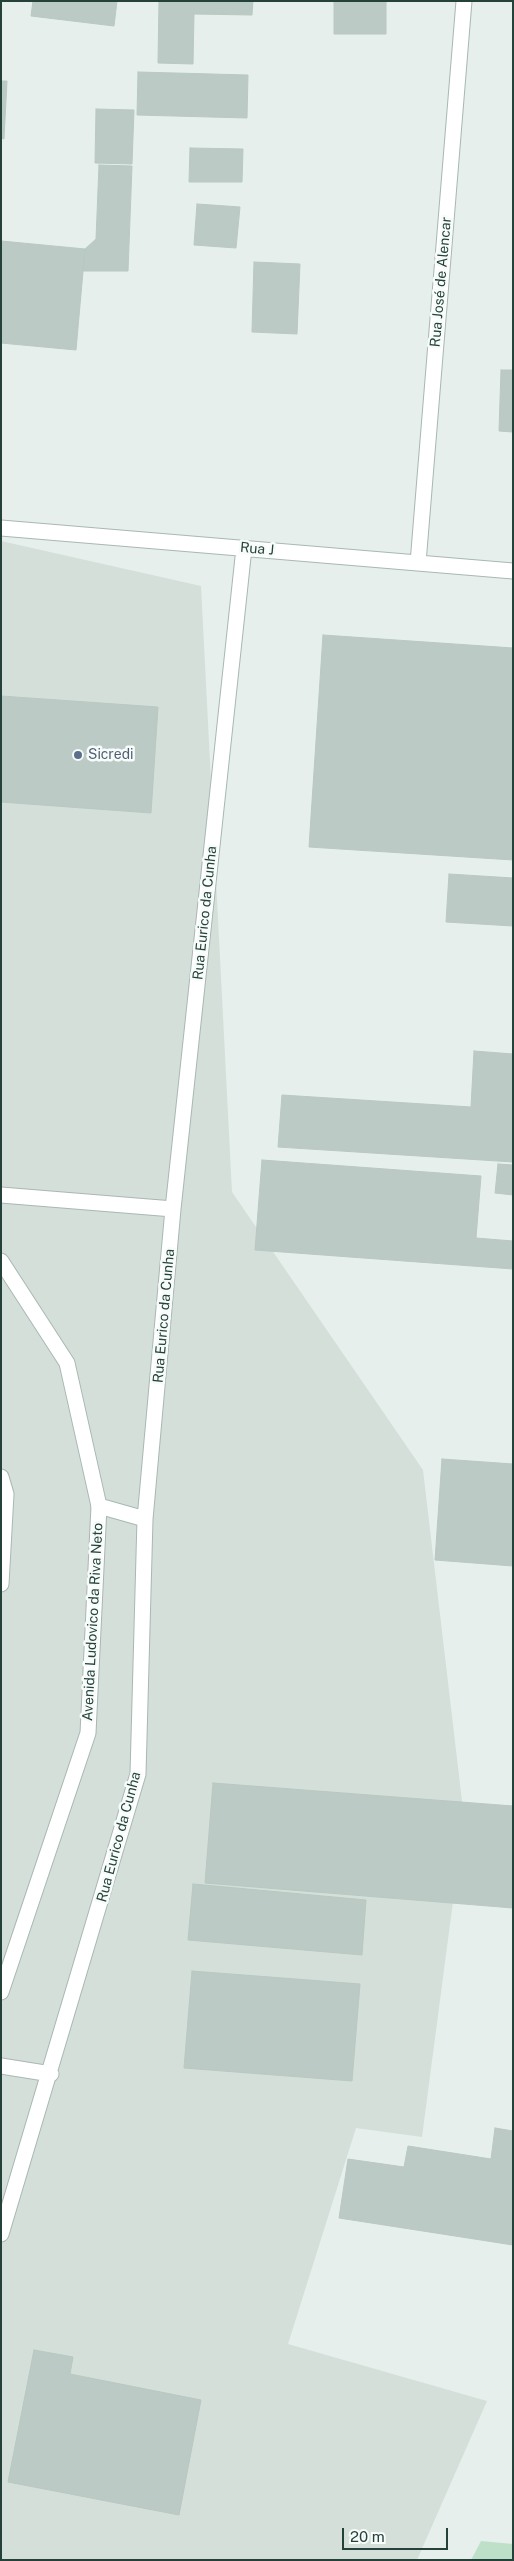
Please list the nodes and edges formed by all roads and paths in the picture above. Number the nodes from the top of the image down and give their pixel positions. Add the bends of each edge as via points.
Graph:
1 (464, 1) edge
2 (1, 528) edge
3 (244, 548) junction
4 (418, 563) junction
5 (513, 571) edge
6 (1, 1195) edge
7 (173, 1209) junction
8 (1, 1261) edge
9 (1, 1477) edge
10 (98, 1506) junction
11 (145, 1519) junction
12 (1, 1584) edge
13 (1, 1992) edge
14 (1, 2066) edge
15 (51, 2074) junction
16 (1, 2234) edge

1 - 4 street, Rua José de Alencar
2 - 3 street, Rua J
3 - 4 street, Rua J
3 - 7 street, Rua Eurico da Cunha
4 - 5 street, Rua J
6 - 7 street
7 - 11 street, Rua Eurico da Cunha
8 - 10 street, Avenida Ludovico da Riva Neto via 67,1363
9 - 12 street via 6,1494
10 - 11 street
10 - 13 street, Avenida Ludovico da Riva Neto via 88,1733
11 - 15 street, Rua Eurico da Cunha via 138,1774
14 - 15 street
15 - 16 street, Rua Eurico da Cunha

